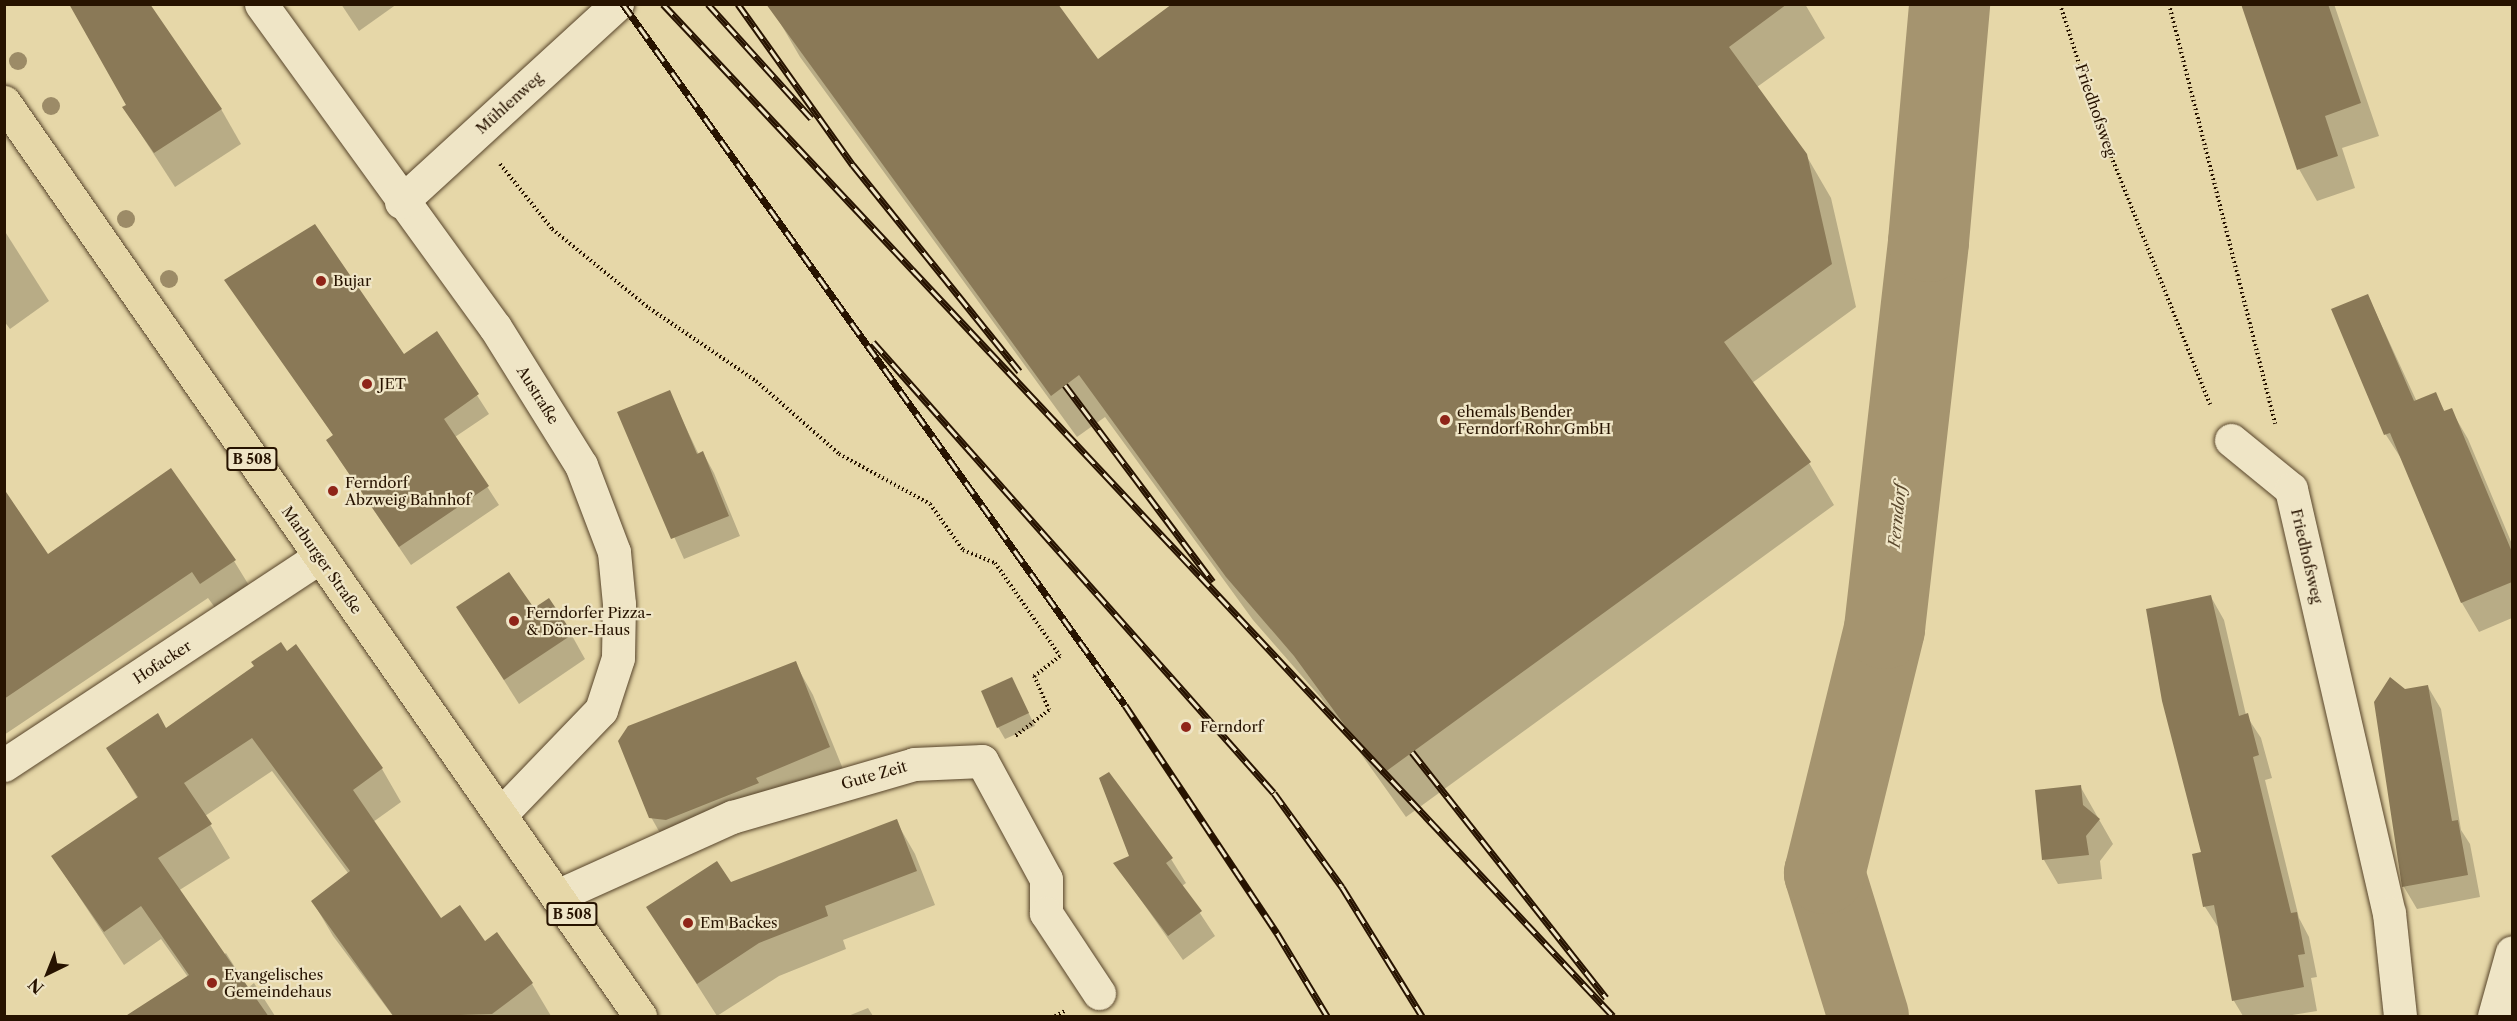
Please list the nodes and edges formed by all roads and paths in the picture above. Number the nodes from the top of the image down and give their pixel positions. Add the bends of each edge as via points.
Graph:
1 (261, 4) edge
2 (617, 4) edge
3 (2061, 4) edge
4 (2169, 4) edge
5 (4, 102) edge
6 (475, 134) junction
7 (401, 202) junction
8 (2231, 440) joint
9 (2291, 489) junction
10 (319, 557) junction
11 (982, 761) junction
12 (4, 765) edge
13 (502, 813) junction
14 (559, 895) junction
15 (2512, 952) edge
16 (1100, 993) dead end
17 (640, 1017) edge
18 (2400, 1017) edge
19 (2494, 1017) edge

1 - 7 street, Austraße
2 - 6 street, Mühlenweg
3 - 8 path, Friedhofsweg via 2098,123 2205,398
4 - 9 path
5 - 10 main road, Marburger Straße / B 508
6 - 7 street, Mühlenweg
6 - 11 path via 552,229 649,308 756,381 840,454 930,504 963,550 995,563 1060,656 1034,676 1049,710
7 - 13 street, Austraße via 495,327 581,465 614,552 620,604 618,658 602,710
8 - 9 street, Friedhofsweg
9 - 18 street, Friedhofsweg via 2390,913
10 - 12 street, Hofacker
10 - 13 main road, Marburger Straße / B 508
11 - 14 street, Gute Zeit via 914,764 732,817
11 - 16 street via 1046,879 1046,913
13 - 14 main road, Marburger Straße / B 508
14 - 17 main road, Marburger Straße / B 508
15 - 19 street

